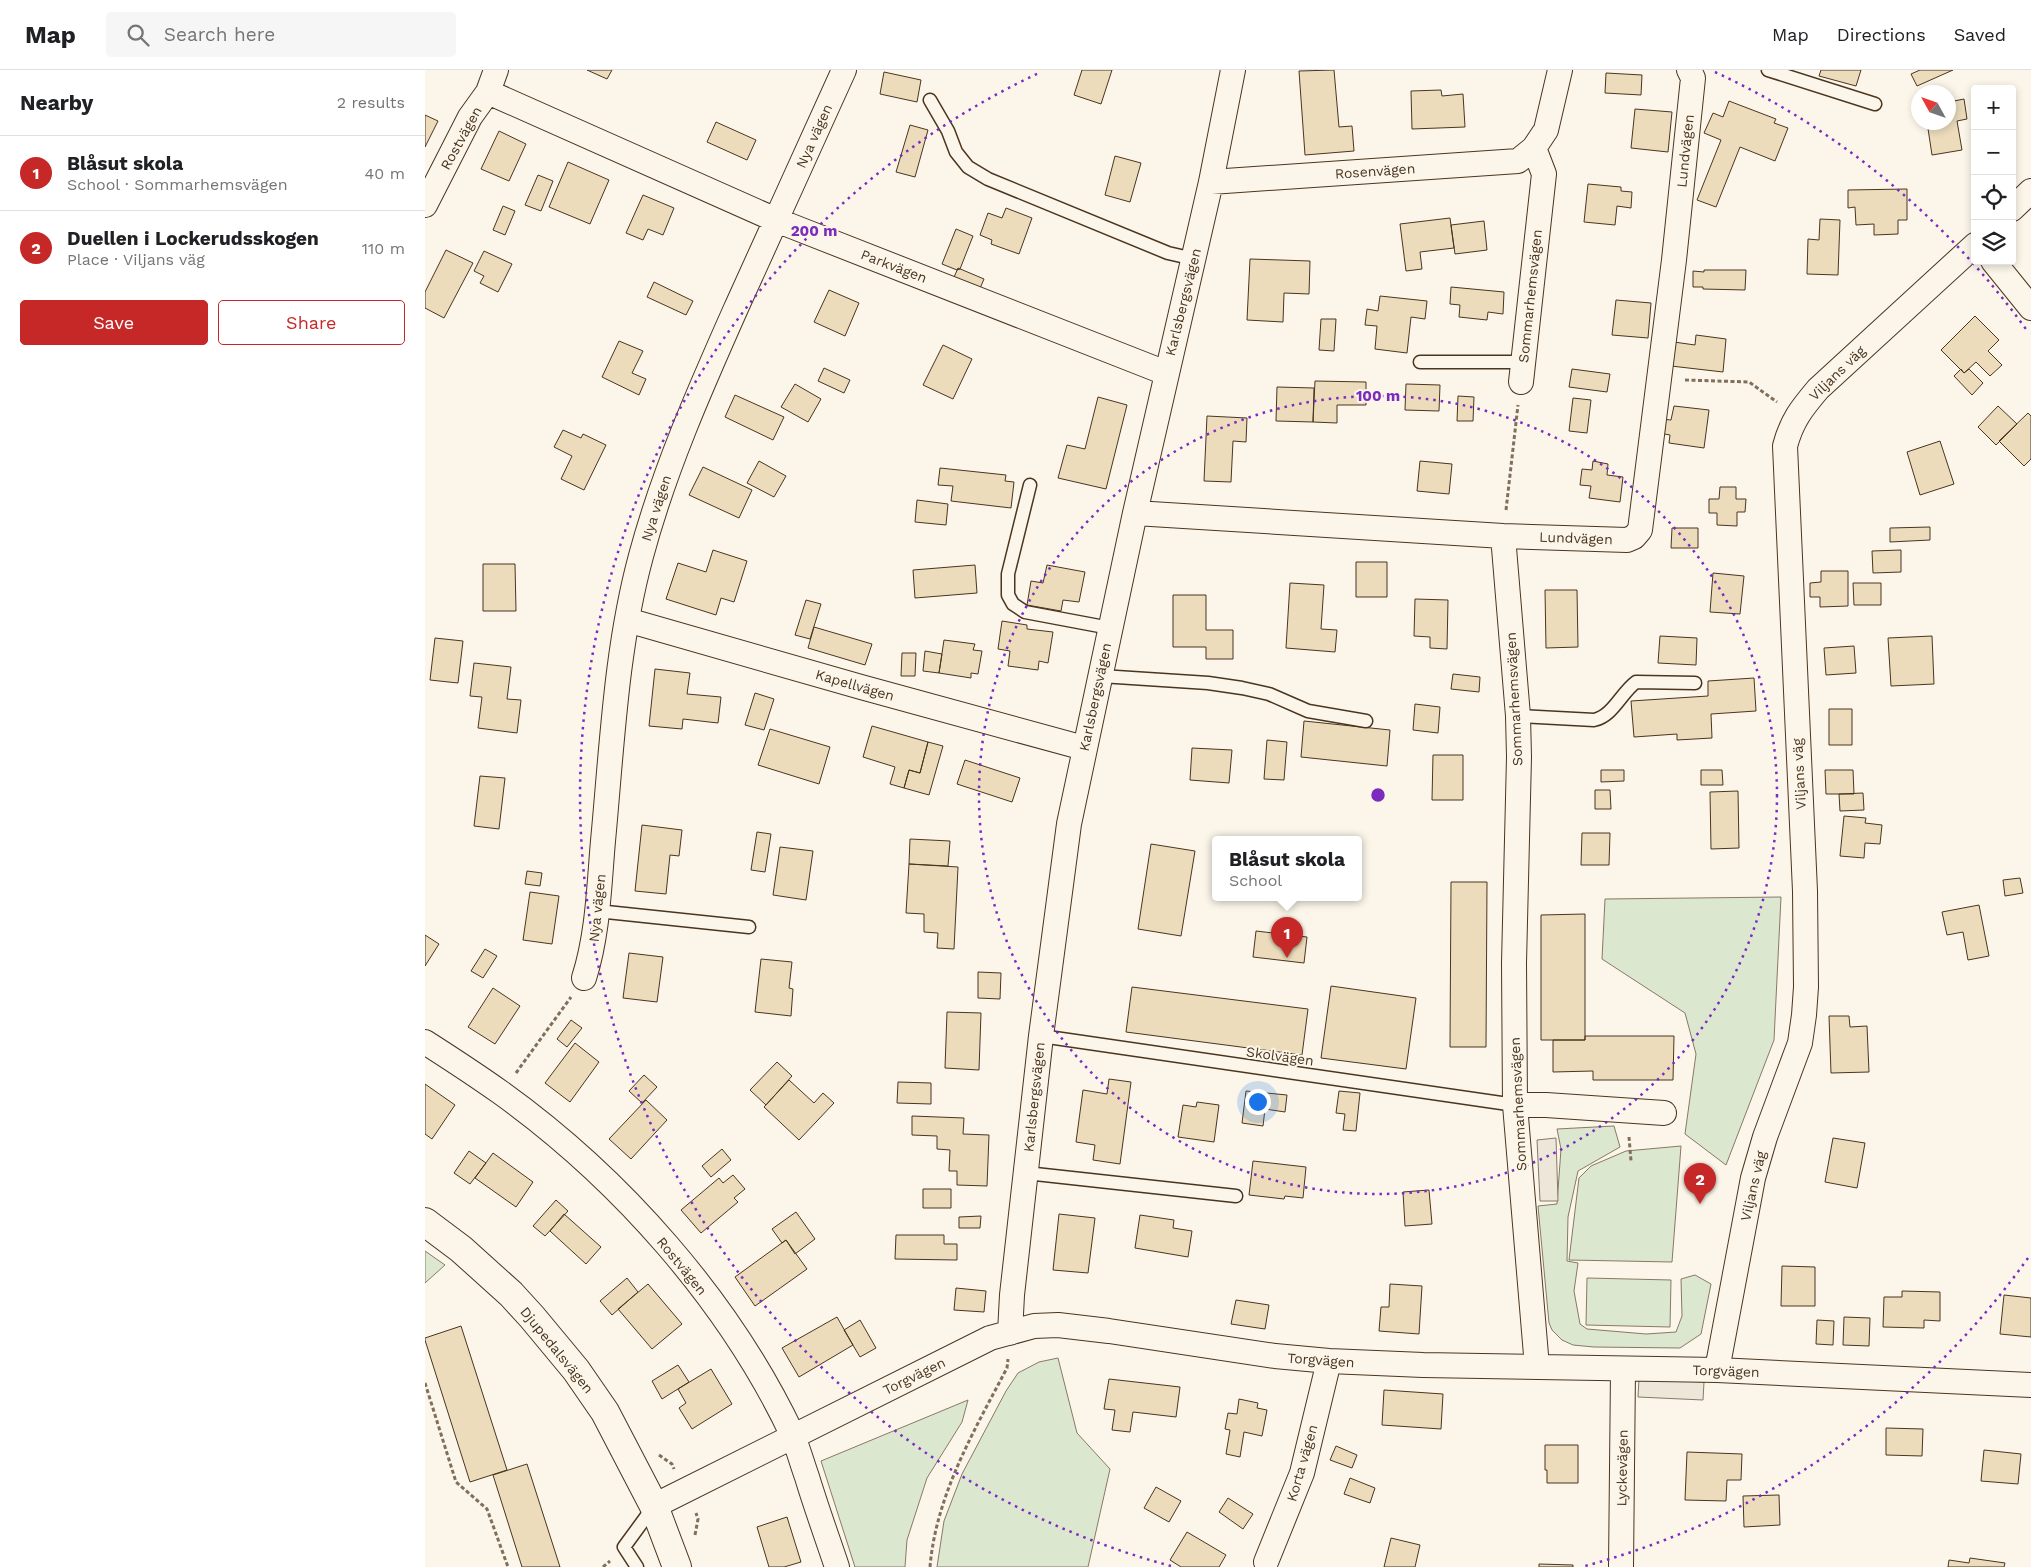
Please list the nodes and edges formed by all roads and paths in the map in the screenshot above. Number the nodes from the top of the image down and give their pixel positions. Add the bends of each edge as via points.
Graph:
1 (496, 70) edge
2 (844, 70) edge
3 (1233, 70) edge
4 (1560, 70) edge
5 (1689, 70) edge
6 (1767, 70) edge
7 (488, 92) junction
8 (930, 100) dead end
9 (1875, 104) dead end
10 (1534, 148) junction
11 (1211, 182) junction
12 (2031, 191) edge
13 (425, 205) edge
14 (2016, 205) edge
15 (776, 220) junction
16 (1971, 249) edge
17 (1194, 259) junction
18 (1996, 265) edge
19 (2031, 308) edge
20 (1420, 362) dead end
21 (1166, 372) junction
22 (1522, 372) junction
23 (1657, 379) junction
24 (1796, 415) junction
25 (1030, 485) dead end
26 (1135, 513) junction
27 (1503, 536) junction
28 (627, 620) junction
29 (1110, 628) junction
30 (1101, 676) junction
31 (1695, 683) dead end
32 (1518, 716) junction
33 (1366, 721) dead end
34 (1084, 748) junction
35 (597, 911) junction
36 (749, 927) dead end
37 (584, 978) joint
38 (1041, 1036) junction
39 (425, 1042) edge
40 (501, 1093) junction
41 (1515, 1105) junction
42 (1664, 1113) dead end
43 (1026, 1172) junction
44 (1236, 1196) dead end
45 (425, 1222) edge
46 (1011, 1333) junction
47 (1329, 1362) junction
48 (1537, 1367) junction
49 (1623, 1370) junction
50 (1717, 1370) junction
51 (425, 1384) edge
52 (2031, 1385) edge
53 (793, 1436) junction
54 (654, 1506) junction
55 (1267, 1562) dead end
56 (508, 1567) edge
57 (637, 1567) edge
58 (677, 1567) edge
59 (837, 1567) edge
60 (930, 1567) edge
61 (1621, 1567) edge

1 - 7 street, Rostvägen
2 - 15 street, Nya vägen
3 - 11 street, Karlsbergsvägen
4 - 10 street via 1546,130
5 - 23 street, Lundvägen via 1693,78 1686,148
6 - 9 lane
7 - 13 street, Rostvägen via 470,117
7 - 15 street, Parkvägen
8 - 17 lane via 956,152 968,167 988,180 1167,254
10 - 11 street, Rosenvägen via 1518,161
10 - 22 street, Sommarhemsvägen via 1544,174
11 - 17 street, Karlsbergsvägen
12 - 14 street
15 - 21 street, Parkvägen
15 - 28 street, Nya vägen via 701,386 666,477 640,557
16 - 24 street, Viljans väg via 1819,389
17 - 21 street, Karlsbergsvägen
18 - 19 street
20 - 22 lane
21 - 26 street, Karlsbergsvägen
22 - 27 path, Sommarhemsvägen
23 - 24 path via 1749,382
23 - 27 street, Lundvägen via 1640,530 1635,537 1627,540
24 - 50 street, Viljans väg via 1785,446 1785,468 1805,891 1805,1015 1800,1043 1753,1178
25 - 29 lane via 1008,574 1008,595 1013,604 1025,612
26 - 27 street, Lundvägen
26 - 29 street, Karlsbergsvägen
27 - 32 street, Sommarhemsvägen
28 - 34 street, Kapellvägen
28 - 35 street, Nya vägen via 617,690
29 - 30 street, Karlsbergsvägen
30 - 33 lane via 1242,688 1276,696 1308,711
30 - 34 street, Karlsbergsvägen
31 - 32 lane via 1637,682 1601,719
32 - 41 street, Sommarhemsvägen via 1513,963
34 - 38 street, Karlsbergsvägen via 1062,872
35 - 36 lane
35 - 37 street, Nya vägen
37 - 40 path
38 - 41 lane, Skolvägen
38 - 43 street, Karlsbergsvägen
39 - 40 street, Rostvägen
40 - 53 street, Rostvägen via 607,1183 684,1266 750,1358
41 - 42 street
41 - 48 street, Sommarhemsvägen
43 - 44 lane
43 - 46 street, Karlsbergsvägen via 1012,1294
45 - 54 street, Djupedalsvägen via 511,1294 554,1342 605,1412
46 - 47 street, Torgvägen via 1034,1326 1058,1325
46 - 53 street, Torgvägen via 990,1338
46 - 60 path via 1007,1368 947,1489 931,1549
47 - 48 street, Torgvägen
47 - 55 street, Korta vägen via 1302,1473
48 - 49 street, Torgvägen
49 - 50 street, Torgvägen
49 - 61 street, Lyckevägen
50 - 52 street, Torgvägen
51 - 56 path via 456,1482 487,1509
53 - 54 street, Torgvägen
53 - 59 street, Rostvägen
54 - 57 lane via 624,1547
54 - 58 street, Djupedalsvägen

